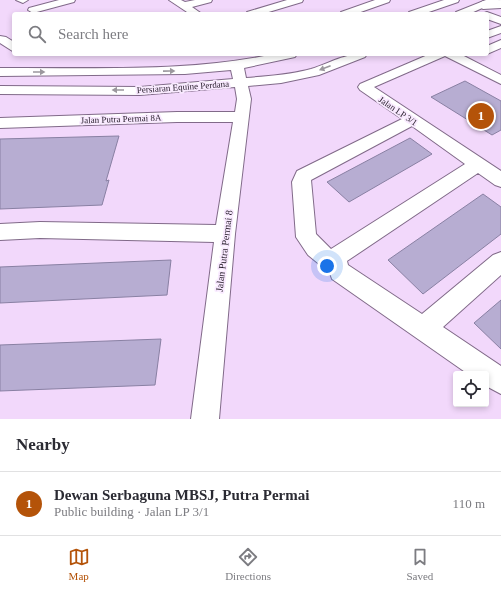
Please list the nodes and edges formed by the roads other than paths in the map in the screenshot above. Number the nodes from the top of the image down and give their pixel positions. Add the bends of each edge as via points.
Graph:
1 (22, 0) edge
2 (70, 0) edge
3 (174, 0) edge
4 (207, 0) edge
5 (298, 0) edge
6 (385, 0) edge
7 (451, 0) edge
8 (495, 0) edge
9 (501, 4) edge
10 (183, 6) junction
11 (482, 11) edge
12 (35, 12) edge
13 (193, 12) edge
14 (258, 12) edge
15 (350, 12) edge
16 (418, 12) edge
17 (489, 15) edge
18 (501, 21) edge
19 (501, 29) edge
20 (489, 34) edge
21 (2, 39) dead end
22 (501, 44) edge
23 (12, 46) edge
24 (489, 49) edge
25 (286, 56) edge
26 (356, 56) edge
27 (435, 56) edge
28 (454, 56) edge
29 (472, 56) edge
30 (463, 60) junction
31 (0, 72) edge
32 (239, 74) junction
33 (501, 80) edge
34 (0, 90) edge
35 (242, 117) junction
36 (412, 120) junction
37 (0, 123) edge
38 (478, 164) junction
39 (501, 180) edge
40 (0, 232) edge
41 (225, 234) junction
42 (337, 261) junction
43 (501, 262) edge
44 (423, 329) junction
45 (501, 381) edge
46 (204, 419) edge

1 - 12 street
2 - 12 street
3 - 10 street
4 - 10 street
5 - 14 street
6 - 15 street
7 - 16 street
8 - 11 street
9 - 11 main road
10 - 13 street
17 - 18 street
19 - 20 street
21 - 23 street
22 - 24 street
25 - 32 street, Persiaran Equine Perdana
26 -> 32 street, Persiaran Equine Perdana via 314,72 281,79
27 - 36 street, Jalan LP 3/1 via 365,87
28 - 30 street
29 - 30 street
30 - 33 street
31 -> 32 street, Persiaran Equine Perdana via 185,70
32 -> 34 street, Persiaran Equine Perdana via 140,91
32 - 35 street, Jalan Putra Permai 8 via 244,99
35 - 37 street, Jalan Putra Permai 8A
35 - 41 street, Jalan Putra Permai 8
36 - 38 street, Jalan LP 3/1
36 - 42 street via 303,176 300,182 306,237 315,249
38 - 39 street, Jalan LP 3/1
38 - 42 street
40 - 41 street via 40,230
41 - 46 street, Jalan Putra Permai 8
42 - 44 street via 340,272
43 - 44 street
44 - 45 street

